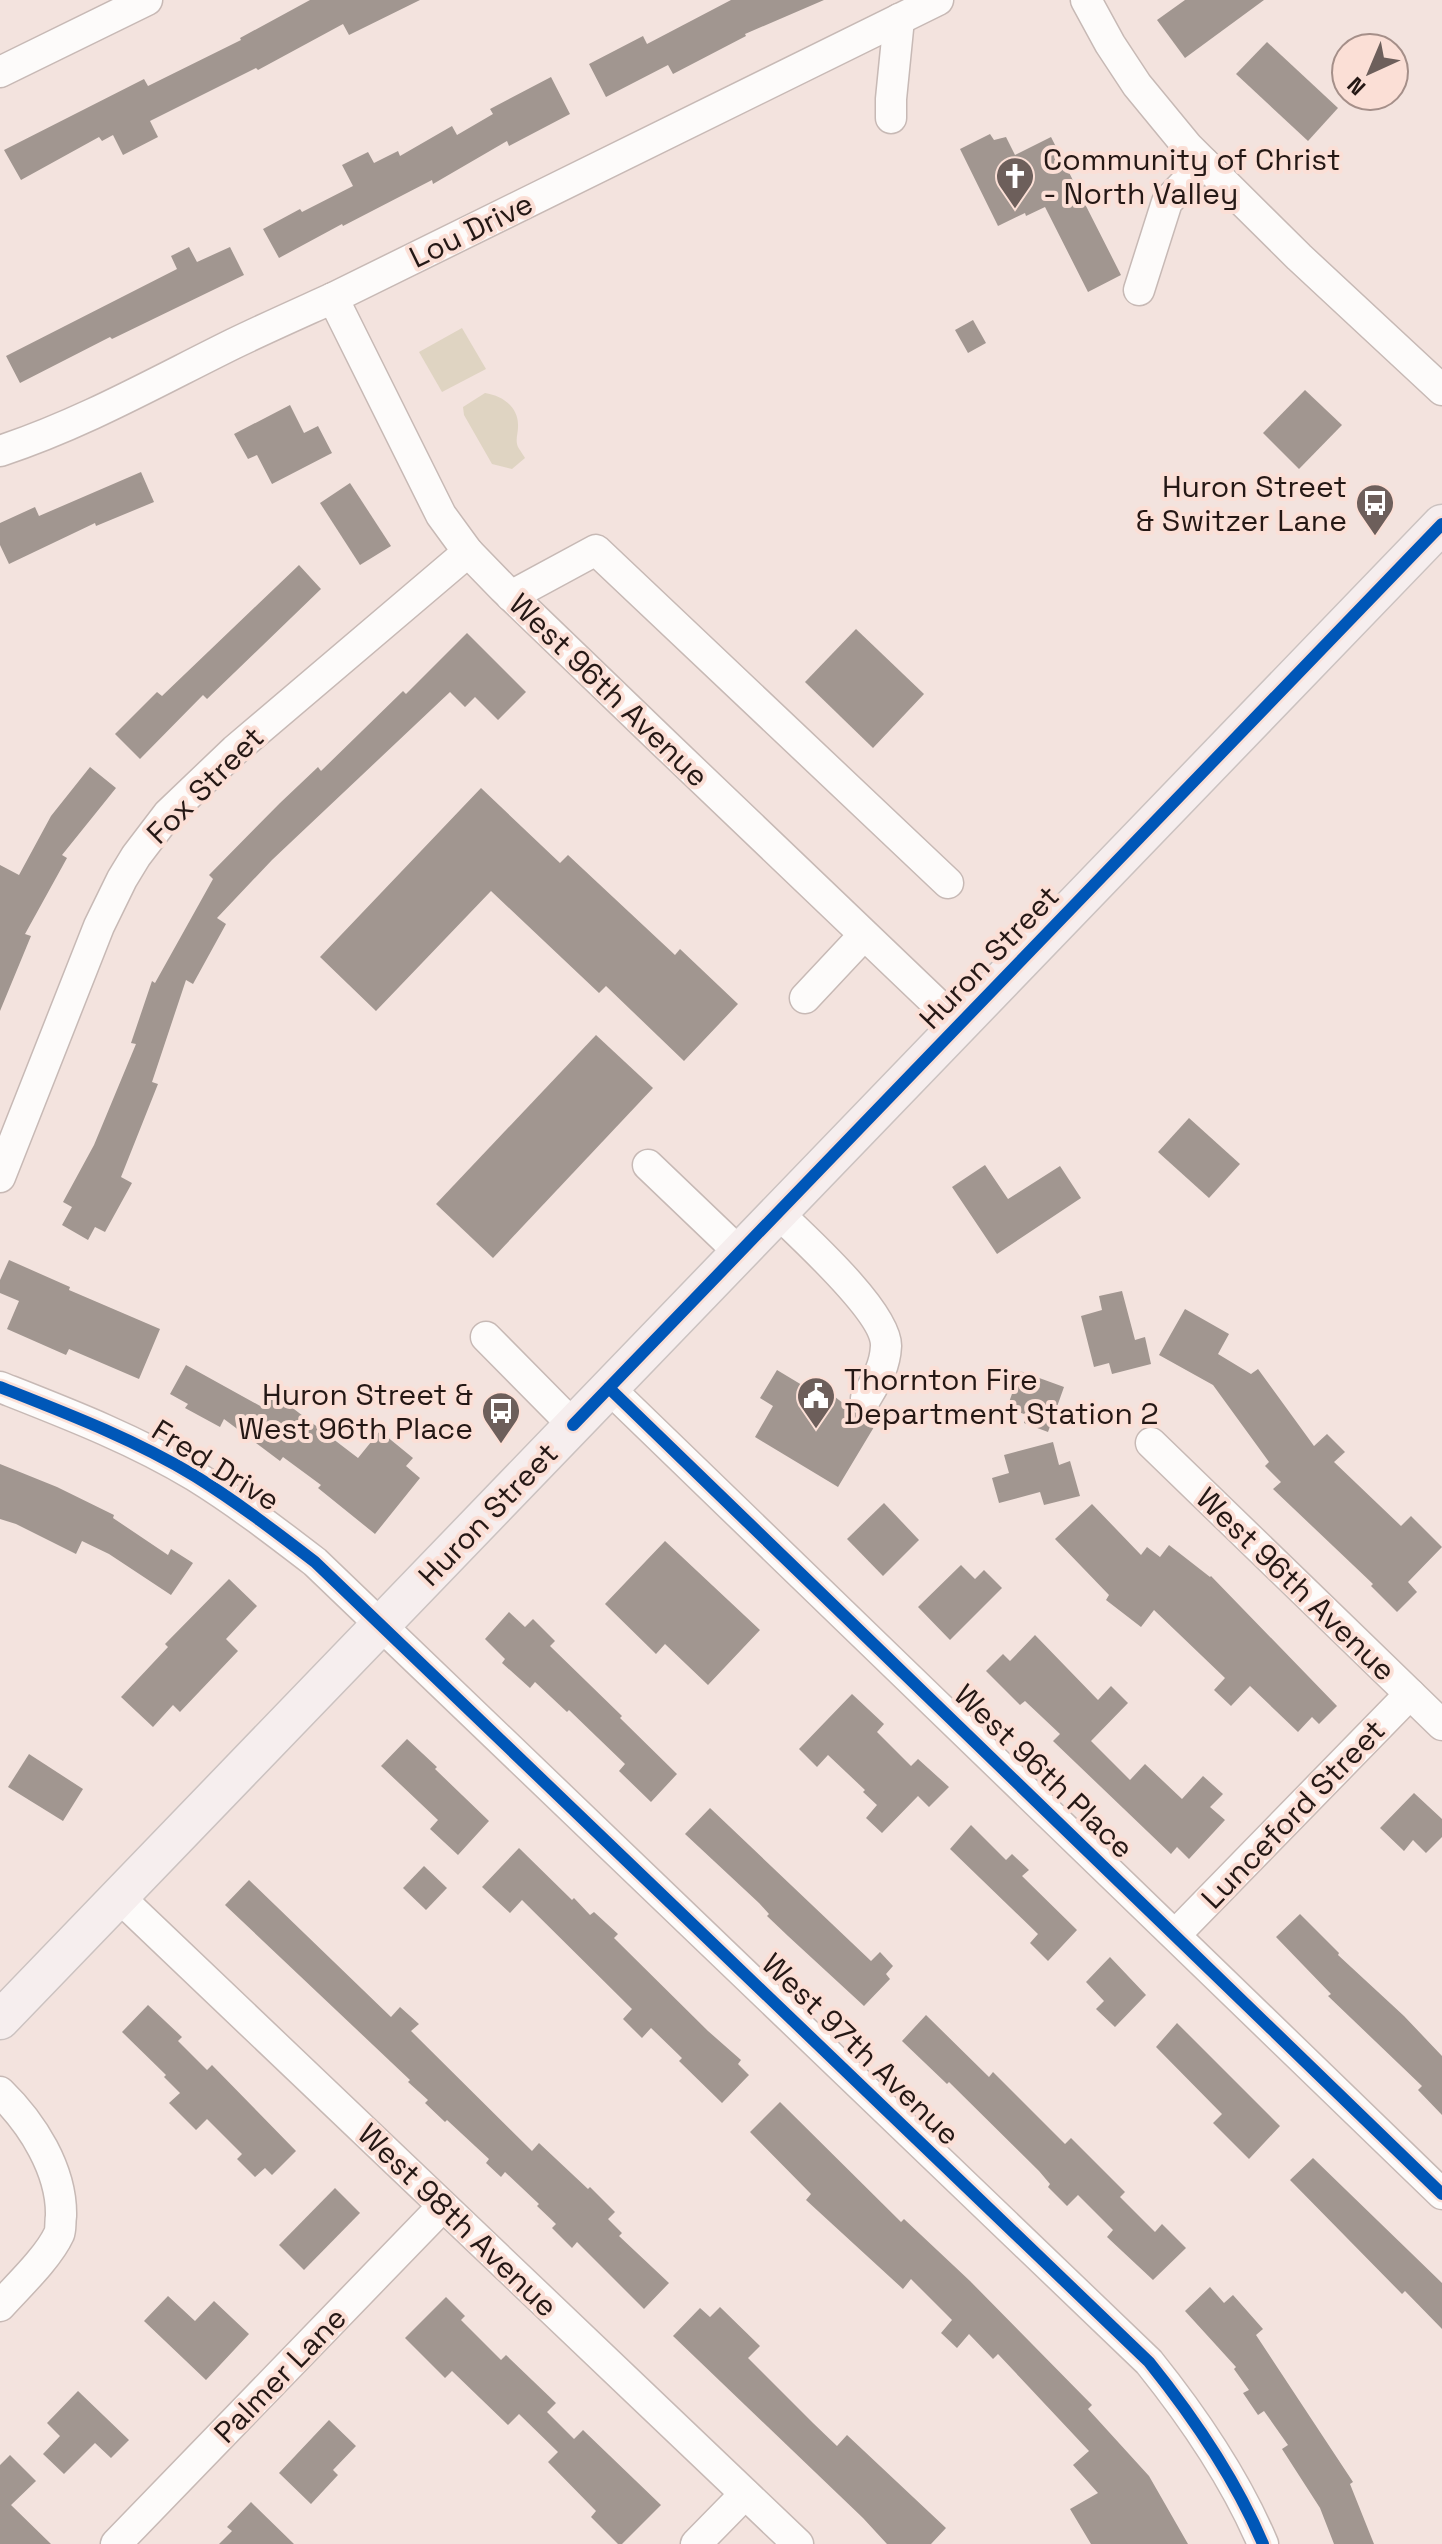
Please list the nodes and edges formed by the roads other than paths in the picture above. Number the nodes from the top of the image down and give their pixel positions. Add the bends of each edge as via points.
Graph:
1 (147, 0) edge
2 (938, 0) edge
3 (1086, 0) edge
4 (899, 19) junction
5 (0, 72) edge
6 (891, 118) dead end
7 (1204, 163) junction
8 (1139, 290) dead end
9 (333, 298) junction
10 (1442, 390) edge
11 (0, 451) edge
12 (1442, 524) edge
13 (468, 552) junction
14 (511, 596) junction
15 (948, 883) dead end
16 (864, 935) junction
17 (805, 998) dead end
18 (959, 1025) junction
19 (648, 1165) dead end
20 (0, 1177) edge
21 (778, 1213) junction
22 (740, 1253) junction
23 (486, 1337) dead end
24 (0, 1387) edge
25 (609, 1388) junction
26 (866, 1398) dead end
27 (573, 1425) junction
28 (1151, 1443) dead end
29 (381, 1625) junction
30 (1410, 1694) junction
31 (1442, 1725) edge
32 (119, 1897) junction
33 (1176, 1934) junction
34 (0, 2020) edge
35 (0, 2092) edge
36 (1442, 2194) edge
37 (443, 2206) junction
38 (0, 2306) edge
39 (745, 2494) junction
40 (116, 2544) edge
41 (696, 2544) edge
42 (798, 2544) edge
43 (1263, 2544) edge

1 - 5 street
2 - 4 street, Lou Drive
3 - 7 street via 1137,85
4 - 6 street
4 - 9 street, Lou Drive
7 - 8 street via 1167,202
7 - 10 street
9 - 11 street, Lou Drive via 121,402
9 - 13 street, West 96th Avenue via 441,515
12 - 18 main road, Huron Street
13 - 14 street, West 96th Avenue
13 - 20 street, Fox Street via 235,750 168,814 136,856 99,926
14 - 15 street via 596,550
14 - 16 street, West 96th Avenue
16 - 17 street
16 - 18 street, West 96th Avenue
18 - 21 main road, Huron Street
19 - 22 street
21 - 22 main road, Huron Street
21 - 26 street via 870,1309 887,1343 881,1373
22 - 25 main road, Huron Street
23 - 27 street
24 - 29 street, Fred Drive via 103,1428 195,1476 315,1562
25 - 27 main road, Huron Street
25 - 33 street, West 96th Place
27 - 29 main road, Huron Street
28 - 30 street, West 96th Avenue
29 - 32 main road, Huron Street
29 - 43 street, West 97th Avenue via 1149,2362 1228,2474
30 - 31 street, West 96th Avenue
30 - 33 street, Lunceford Street
32 - 34 main road, Huron Street
32 - 37 street, West 98th Avenue
33 - 36 street, West 96th Place
35 - 38 street via 18,2109 49,2159 61,2205 60,2233
37 - 39 street, West 98th Avenue
37 - 40 street, Palmer Lane
39 - 41 street
39 - 42 street, West 98th Avenue

